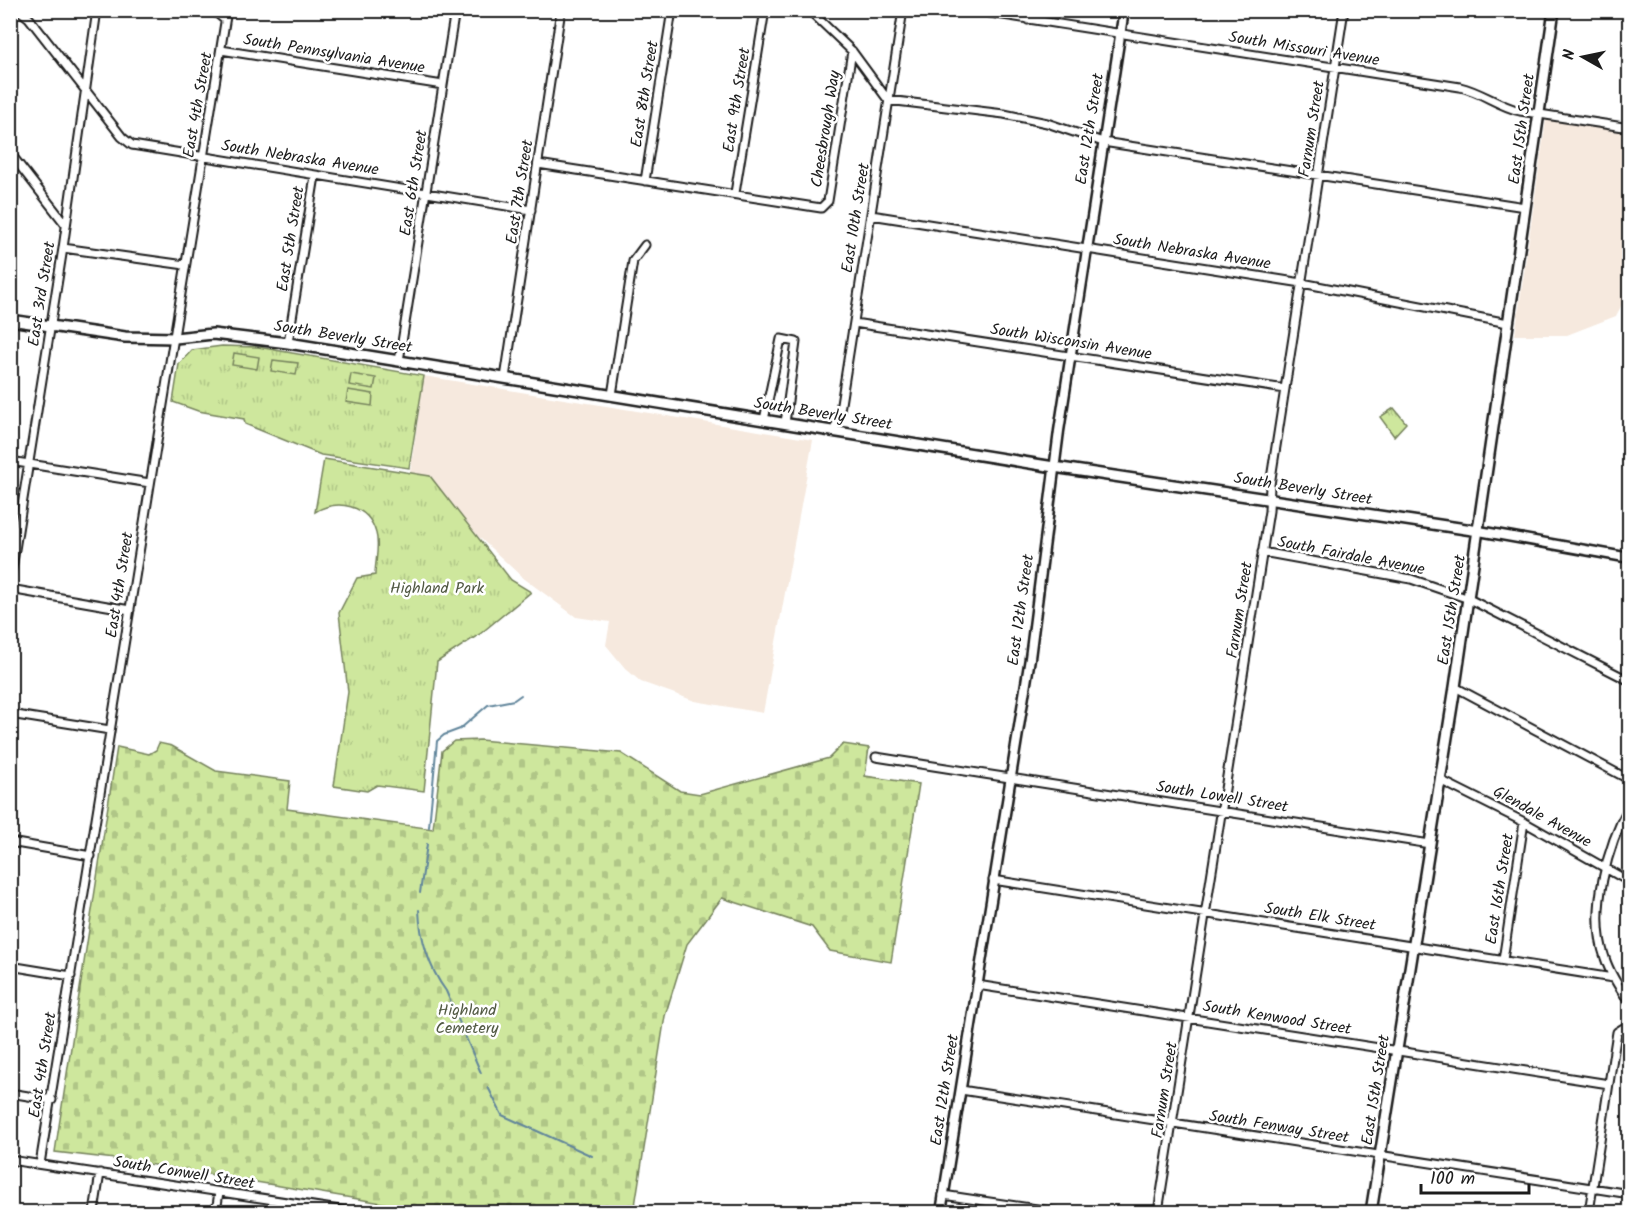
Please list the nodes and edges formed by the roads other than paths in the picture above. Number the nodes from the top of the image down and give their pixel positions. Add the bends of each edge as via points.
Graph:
1 (18, 10) edge
2 (97, 10) edge
3 (213, 10) edge
4 (227, 10) edge
5 (455, 10) edge
6 (561, 10) edge
7 (672, 10) edge
8 (765, 10) edge
9 (809, 10) edge
10 (903, 10) edge
11 (970, 10) edge
12 (1030, 10) edge
13 (1124, 10) edge
14 (1344, 10) edge
15 (1554, 10) edge
16 (225, 20) junction
17 (1028, 20) junction
18 (1120, 34) junction
19 (221, 50) junction
20 (852, 51) junction
21 (1335, 68) junction
22 (443, 85) junction
23 (86, 89) junction
24 (888, 100) junction
25 (1539, 114) junction
26 (1629, 128) edge
27 (1103, 142) junction
28 (10, 153) edge
29 (202, 156) junction
30 (538, 164) junction
31 (1319, 175) junction
32 (315, 176) junction
33 (645, 181) junction
34 (426, 192) junction
35 (735, 193) junction
36 (1526, 207) junction
37 (531, 210) junction
38 (871, 215) junction
39 (66, 225) junction
40 (645, 245) dead end
41 (63, 248) junction
42 (1086, 249) junction
43 (185, 265) junction
44 (1302, 283) junction
45 (10, 320) edge
46 (854, 322) junction
47 (1508, 323) junction
48 (51, 327) junction
49 (175, 338) junction
50 (288, 343) junction
51 (1070, 356) junction
52 (399, 360) junction
53 (505, 378) junction
54 (1285, 389) junction
55 (612, 395) junction
56 (764, 420) junction
57 (785, 423) junction
58 (834, 430) junction
59 (10, 461) edge
60 (29, 464) junction
61 (1054, 467) junction
62 (150, 483) junction
63 (1269, 499) junction
64 (1479, 531) junction
65 (1262, 552) junction
66 (1629, 558) edge
67 (10, 581) edge
68 (10, 589) edge
69 (1468, 599) junction
70 (130, 610) junction
71 (1629, 681) edge
72 (1455, 687) junction
73 (10, 714) edge
74 (110, 730) junction
75 (876, 757) dead end
76 (1009, 778) junction
77 (1440, 780) junction
78 (1629, 780) edge
79 (1629, 805) edge
80 (1222, 811) junction
81 (1524, 822) junction
82 (10, 842) edge
83 (1430, 844) junction
84 (91, 856) junction
85 (1606, 868) junction
86 (993, 879) junction
87 (1629, 882) edge
88 (1206, 914) junction
89 (1414, 946) junction
90 (1503, 960) junction
91 (10, 966) edge
92 (71, 976) junction
93 (1613, 978) junction
94 (977, 986) junction
95 (1629, 1003) edge
96 (1190, 1018) junction
97 (1629, 1024) edge
98 (1397, 1051) junction
99 (1609, 1084) junction
100 (961, 1090) junction
101 (10, 1093) edge
102 (52, 1100) junction
103 (1174, 1124) junction
104 (1380, 1156) junction
105 (10, 1160) edge
106 (40, 1164) junction
107 (100, 1173) junction
108 (1592, 1188) junction
109 (219, 1192) junction
110 (1629, 1194) edge
111 (943, 1195) junction
112 (94, 1212) edge
113 (216, 1212) edge
114 (342, 1212) edge
115 (353, 1212) edge
116 (941, 1212) edge
117 (1057, 1212) edge
118 (1158, 1212) edge
119 (1371, 1212) edge
120 (1589, 1212) edge

1 - 23 street, South Nebraska Avenue via 29,18
2 - 23 street, East 3rd Street
3 - 16 street, South Pennsylvania Avenue
4 - 16 street, East 4th Street
5 - 22 street, East 6th Street
6 - 30 street, East 7th Street
7 - 33 street, East 8th Street
8 - 35 street, East 9th Street
9 - 20 street
10 - 24 street, East 10th Street
11 - 17 street, South Missouri Avenue
12 - 17 street
13 - 18 street, East 12th Street
14 - 21 street, Farnum Street
15 - 25 main road, East 15th Street
16 - 19 street, East 4th Street
17 - 18 street, South Missouri Avenue
18 - 21 street, South Missouri Avenue
18 - 27 street, East 12th Street
19 - 22 street, South Pennsylvania Avenue
19 - 29 street, East 4th Street
20 - 24 street
20 - 35 street, Cheesbrough Way via 828,201 821,208
21 - 25 street, South Missouri Avenue via 1474,90 1506,108
21 - 31 street, Farnum Street
22 - 34 street, East 6th Street
23 - 29 street, South Nebraska Avenue via 127,142
23 - 39 street, East 3rd Street
24 - 27 street via 1004,114 1047,123
24 - 38 street, East 10th Street
25 - 26 street, South Missouri Avenue
25 - 36 main road, East 15th Street
27 - 31 street
27 - 42 street, East 12th Street
28 - 39 street
29 - 32 street, South Nebraska Avenue
29 - 43 street, East 4th Street
30 - 33 street
30 - 37 street, East 7th Street
31 - 36 street
31 - 44 street, Farnum Street
32 - 34 street, South Nebraska Avenue
32 - 50 street, East 5th Street
33 - 35 street
34 - 37 street, South Nebraska Avenue
34 - 52 street, East 6th Street
36 - 47 main road, East 15th Street
37 - 53 street, East 7th Street
38 - 42 street, South Nebraska Avenue
38 - 46 street, East 10th Street
39 - 41 street, East 3rd Street
40 - 55 street via 633,261
41 - 43 street
41 - 48 street, East 3rd Street
42 - 44 street, South Nebraska Avenue
42 - 51 street, East 12th Street
43 - 49 street, East 4th Street
44 - 47 street, South Nebraska Avenue
44 - 54 street, Farnum Street
45 - 48 main road, South Beverly Street
46 - 51 street, South Wisconsin Avenue
46 - 58 street, East 10th Street
47 - 64 main road, East 15th Street
48 - 49 main road, South Beverly Street via 125,337
48 - 60 street, East 3rd Street
49 - 50 main road, South Beverly Street via 213,334
49 - 62 street, East 4th Street
50 - 52 main road, South Beverly Street
51 - 54 street, South Wisconsin Avenue
51 - 61 street, East 12th Street
52 - 53 main road, South Beverly Street
53 - 55 main road, South Beverly Street
54 - 63 street, Farnum Street
55 - 56 main road, South Beverly Street
56 - 57 main road, South Beverly Street
56 - 57 street via 781,339 796,342
57 - 58 main road, South Beverly Street
58 - 61 main road, South Beverly Street
59 - 60 street
60 - 62 street
60 - 67 street, East 3rd Street
61 - 63 main road, South Beverly Street
61 - 76 street, East 12th Street via 1039,594
62 - 70 street, East 4th Street
63 - 64 main road, South Beverly Street
63 - 65 street, Farnum Street
64 - 66 street, South Beverly Street
64 - 69 main road, East 15th Street
65 - 69 street, South Fairdale Avenue via 1411,579
65 - 80 street, Farnum Street
68 - 70 street
69 - 71 street, South Fairdale Avenue
69 - 72 main road, East 15th Street
70 - 74 street, East 4th Street
72 - 77 main road, East 15th Street
72 - 78 street
73 - 74 street
74 - 84 street, East 4th Street
75 - 76 street, South Lowell Street
76 - 80 street, South Lowell Street
76 - 86 street, East 12th Street
77 - 81 street, Glendale Avenue
77 - 83 main road, East 15th Street
79 - 85 street via 1611,842
80 - 83 street, South Lowell Street
80 - 88 street, Farnum Street
81 - 85 street, Glendale Avenue
81 - 90 street, East 16th Street
82 - 84 street
83 - 89 main road, East 15th Street
84 - 92 street, East 4th Street
85 - 87 street, Glendale Avenue
85 - 93 street via 1599,928
86 - 88 street, South Elk Street
86 - 94 street, East 12th Street
88 - 89 street, South Elk Street
88 - 96 street, Farnum Street
89 - 90 street, South Elk Street
89 - 98 main road, East 15th Street
90 - 93 street, South Elk Street
91 - 92 street
92 - 102 street, East 4th Street
93 - 95 street
94 - 96 street, South Kenwood Street
94 - 100 street, East 12th Street
96 - 98 street, South Kenwood Street
96 - 103 street, Farnum Street
97 - 99 street via 1617,1032
98 - 99 street, South Kenwood Street
98 - 104 main road, East 15th Street
99 - 108 street
100 - 103 street, South Fenway Street
100 - 111 street, East 12th Street
101 - 102 street
102 - 106 street, East 4th Street
103 - 104 street, South Fenway Street
103 - 118 street, Farnum Street
104 - 108 street, South Fenway Street
104 - 119 main road, East 15th Street
105 - 106 street, South Conwell Street
106 - 107 street, South Conwell Street
107 - 109 street, South Conwell Street
107 - 112 street
108 - 110 street, South Fenway Street
108 - 120 street
109 - 113 street
109 - 114 street, South Conwell Street
111 - 116 street, East 12th Street
111 - 117 street
114 - 115 street, South Conwell Street

